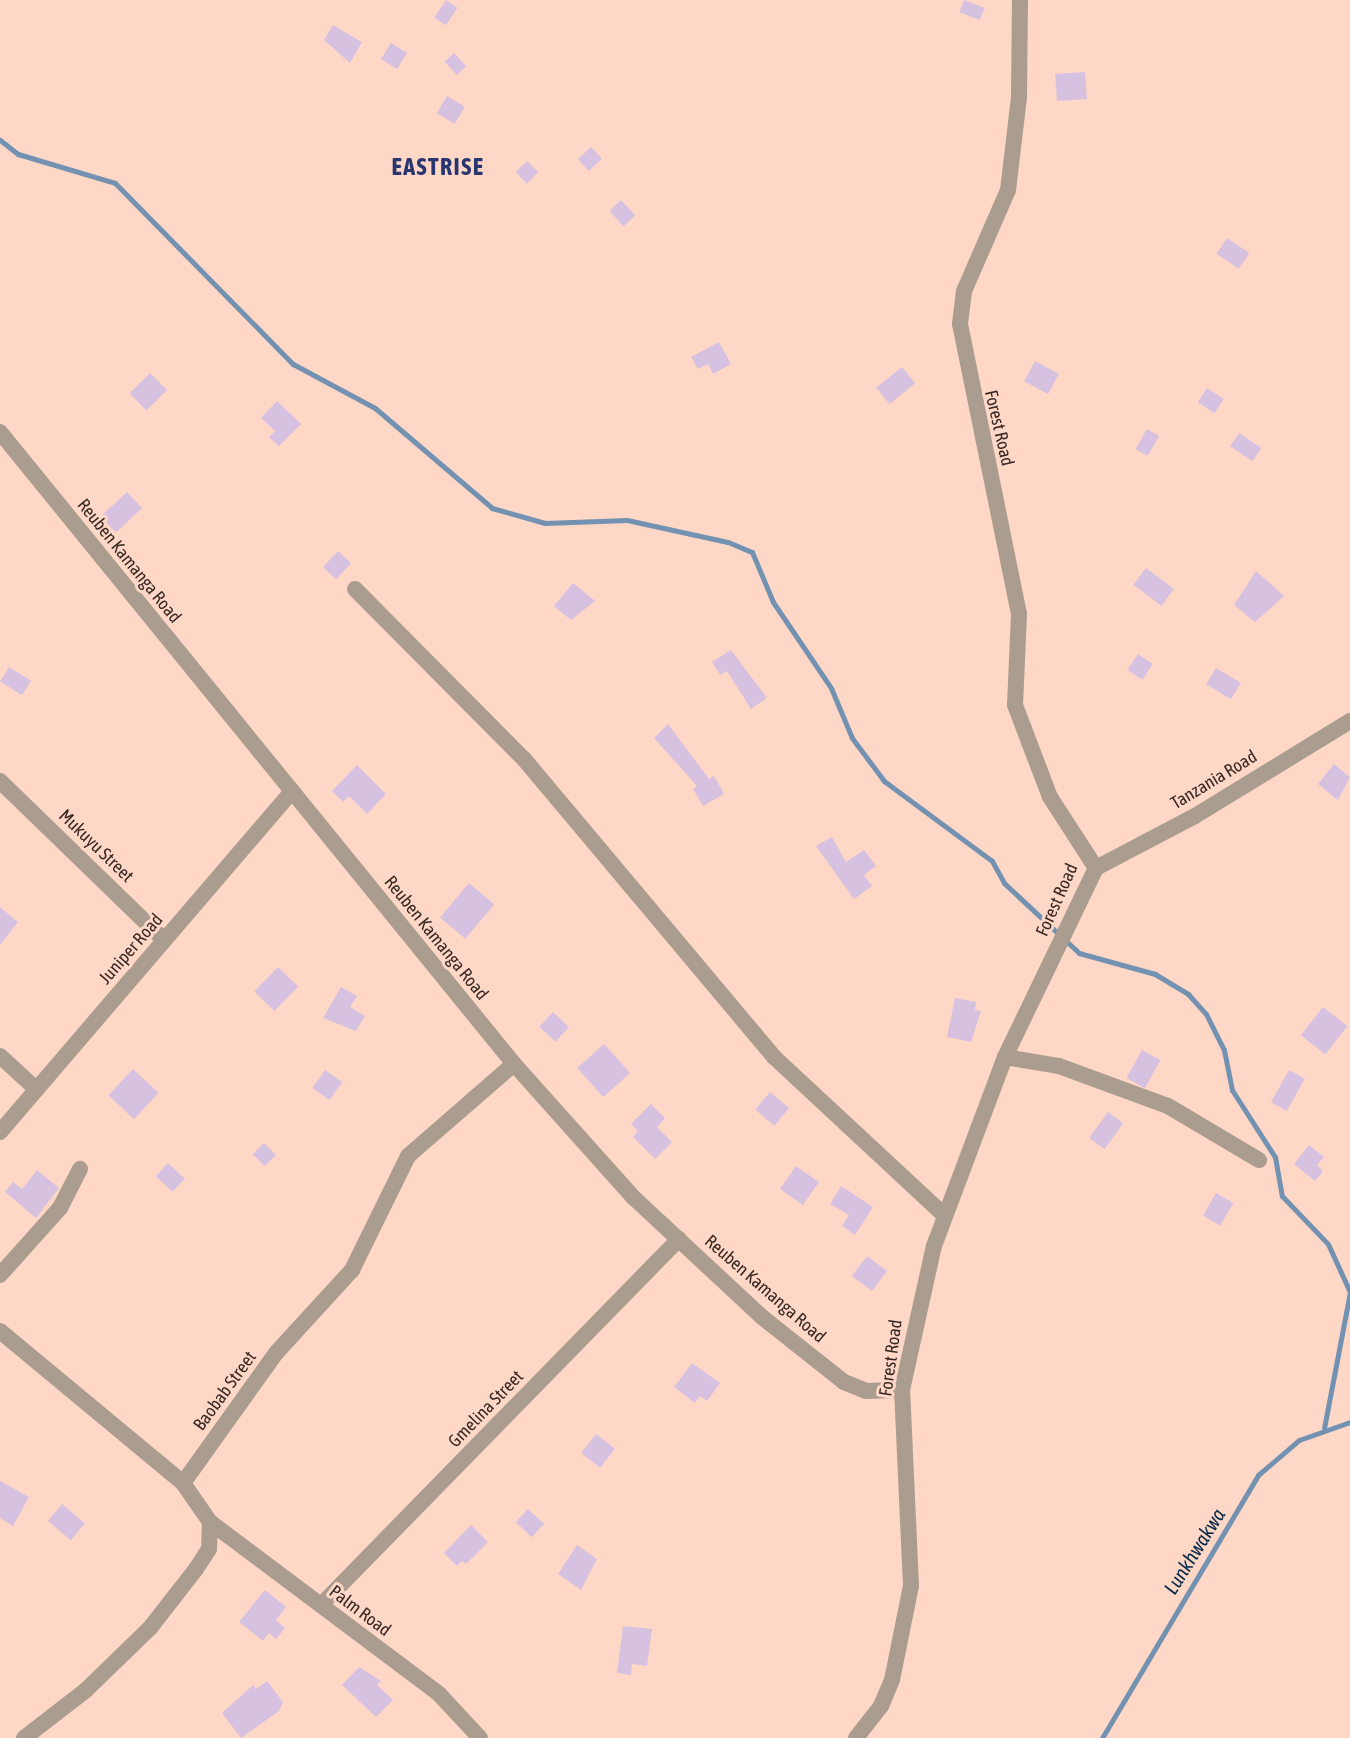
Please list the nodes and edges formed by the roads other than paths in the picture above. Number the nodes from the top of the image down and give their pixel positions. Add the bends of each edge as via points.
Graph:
1 (1020, 0) edge
2 (0, 432) edge
3 (355, 589) dead end
4 (1350, 721) edge
5 (0, 781) edge
6 (292, 791) junction
7 (1096, 868) junction
8 (164, 940) junction
9 (0, 1056) edge
10 (1005, 1057) junction
11 (514, 1064) junction
12 (36, 1089) junction
13 (0, 1132) edge
14 (1259, 1160) dead end
15 (80, 1169) dead end
16 (945, 1216) junction
17 (679, 1239) junction
18 (0, 1275) edge
19 (0, 1332) edge
20 (902, 1390) junction
21 (183, 1483) junction
22 (210, 1522) junction
23 (321, 1605) junction
24 (24, 1738) edge
25 (480, 1738) edge
26 (856, 1738) edge

1 - 7 street, Forest Road via 1019,97 1008,190 964,291 960,324 1019,614 1015,705 1050,797
2 - 6 street, Reuben Kamanga Road
3 - 16 street via 524,759 774,1057
4 - 7 street, Tanzania Road via 1195,816
5 - 8 street, Mukuyu Street
6 - 8 street, Juniper Road
6 - 11 street, Reuben Kamanga Road
7 - 10 street, Forest Road
8 - 12 street, Juniper Road
9 - 12 street
10 - 14 street via 1059,1066 1168,1106
10 - 16 street, Forest Road
11 - 17 street, Reuben Kamanga Road
11 - 21 street, Baobab Street via 408,1156 352,1270 276,1353
12 - 13 street, Juniper Road
15 - 18 street via 60,1208
16 - 20 street, Forest Road
17 - 20 street, Reuben Kamanga Road via 844,1382 866,1392
17 - 23 street, Gmelina Street
19 - 21 street
20 - 26 street, Forest Road via 911,1586 892,1680 881,1706
21 - 22 street
22 - 23 street, Palm Road
22 - 24 street via 209,1549 150,1628 86,1690
23 - 25 street, Palm Road via 439,1694

